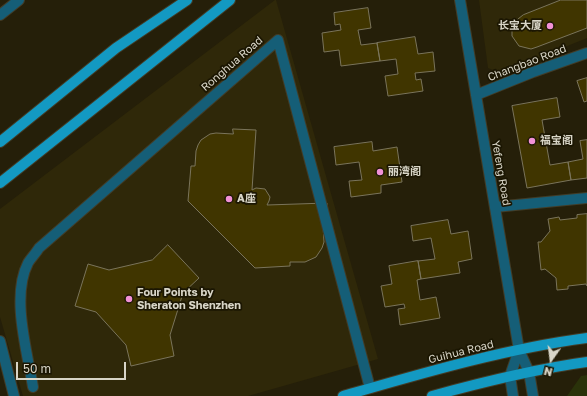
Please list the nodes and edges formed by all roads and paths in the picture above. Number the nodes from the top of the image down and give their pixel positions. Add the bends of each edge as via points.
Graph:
1 (19, 0) edge
2 (187, 0) edge
3 (230, 0) edge
4 (460, 0) edge
5 (0, 15) edge
6 (587, 53) edge
7 (476, 95) junction
8 (0, 142) edge
9 (0, 183) edge
10 (587, 198) edge
11 (495, 207) junction
12 (587, 338) edge
13 (0, 341) edge
14 (519, 350) junction
15 (587, 362) edge
16 (529, 372) junction
17 (510, 376) junction
18 (33, 387) dead end
19 (370, 388) junction
20 (14, 396) edge
21 (343, 396) edge
22 (432, 396) edge
23 (513, 396) edge
24 (533, 396) edge

1 - 5 street
2 - 8 main road via 116,48
3 - 9 main road
4 - 7 street, Yefeng Road
6 - 7 street, Changbao Road
7 - 11 street, Yefeng Road
10 - 11 street
11 - 14 street, Yefeng Road
12 - 14 main road, Guihua Road
13 - 20 street
14 - 16 street, Yefeng Road
14 - 17 street, Yefeng Road
14 - 19 main road, Guihua Road
15 - 16 main road
16 - 17 main road
16 - 24 street, Yefeng Road
17 - 22 main road
17 - 23 street, Yefeng Road
18 - 19 street, Ronghua Road via 20,302 28,263 39,248 278,40
19 - 21 main road, Guihua Road

